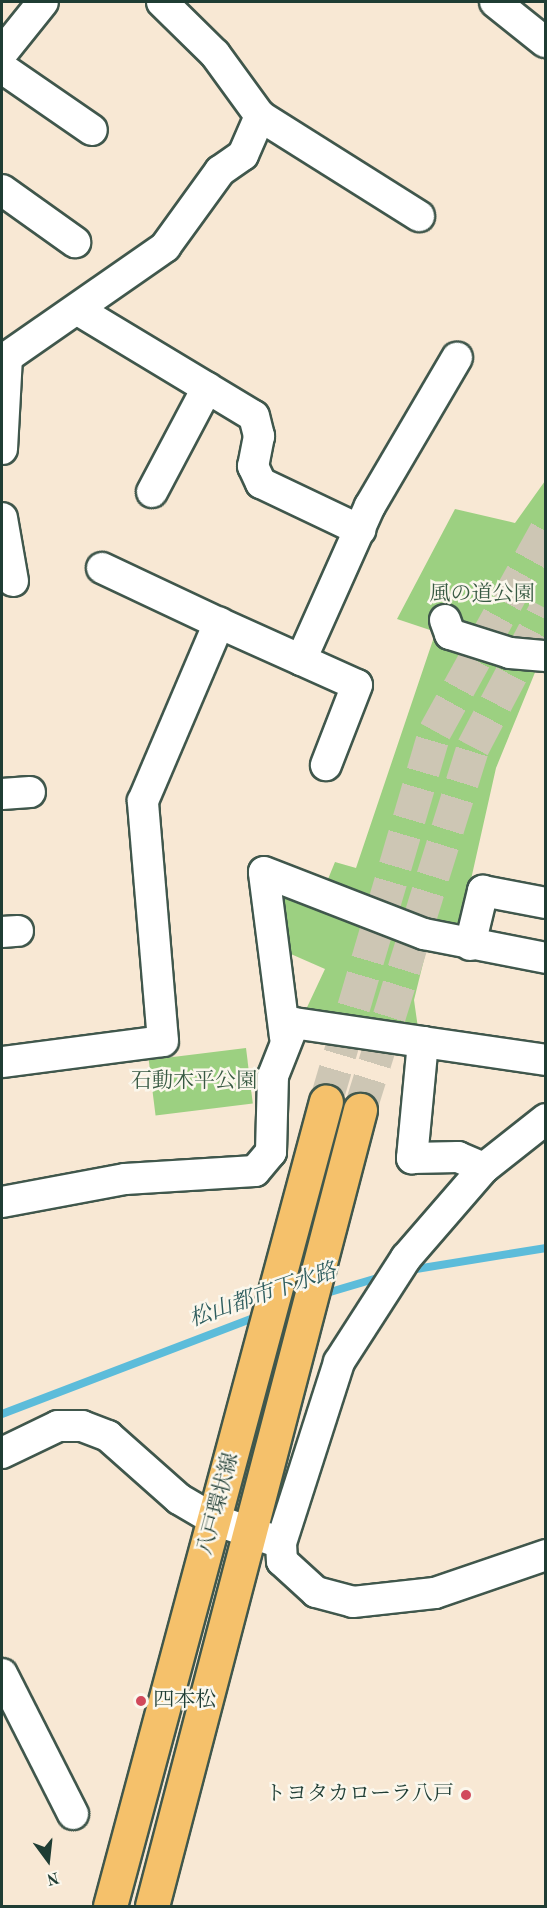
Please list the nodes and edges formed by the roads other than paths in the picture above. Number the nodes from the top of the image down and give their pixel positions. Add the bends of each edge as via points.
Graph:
1 (43, 2) edge
2 (162, 2) edge
3 (495, 2) edge
4 (545, 42) edge
5 (2, 53) edge
6 (2, 68) edge
7 (260, 116) junction
8 (92, 130) dead end
9 (2, 190) edge
10 (419, 216) dead end
11 (75, 242) dead end
12 (78, 310) junction
13 (457, 358) dead end
14 (207, 388) junction
15 (2, 449) edge
16 (152, 492) dead end
17 (2, 518) edge
18 (360, 530) junction
19 (102, 568) dead end
20 (13, 581) dead end
21 (445, 620) dead end
22 (219, 623) junction
23 (546, 656) edge
24 (301, 660) junction
25 (326, 765) dead end
26 (546, 903) edge
27 (470, 945) junction
28 (546, 958) edge
29 (285, 1037) junction
30 (423, 1041) junction
31 (546, 1060) edge
32 (2, 1062) edge
33 (326, 1101) tunnel mouth
34 (360, 1110) tunnel mouth
35 (546, 1119) edge
36 (484, 1168) junction
37 (2, 1202) edge
38 (2, 1453) edge
39 (215, 1520) junction
40 (249, 1533) junction
41 (281, 1543) junction
42 (546, 1555) edge
43 (2, 1674) edge
44 (73, 1814) dead end
45 (110, 1906) edge
46 (152, 1906) edge

1 - 5 street
2 - 7 street via 214,54
3 - 4 street
6 - 8 street
7 - 10 street
7 - 12 street via 243,155 220,171 165,247
9 - 11 street
12 - 14 street
12 - 15 street via 7,357
13 - 18 street
14 - 16 street
14 - 18 street via 254,416 259,435 253,466 261,483
17 - 20 street
18 - 24 street
19 - 22 street
21 - 23 street via 450,634 510,653
22 - 24 street
22 - 32 street via 143,801 163,1041
24 - 25 street via 357,685
26 - 27 street via 483,891
27 - 28 street
27 - 29 street via 424,934 264,872
29 - 30 street via 294,1023
29 - 37 street via 273,1076 271,1152 255,1171 125,1179
30 - 31 street
30 - 36 street via 412,1158 458,1157
33 - 39 main road, 八戸環状線
34 - 40 main road, 八戸環状線
35 - 36 street
36 - 41 street via 406,1258 339,1362
38 - 39 street via 58,1426 82,1426 108,1436 179,1499
39 - 40 street
39 - 45 main road, 八戸環状線
40 - 41 street
40 - 46 main road, 八戸環状線
41 - 42 street via 282,1561 316,1592 353,1602 435,1593
43 - 44 street

